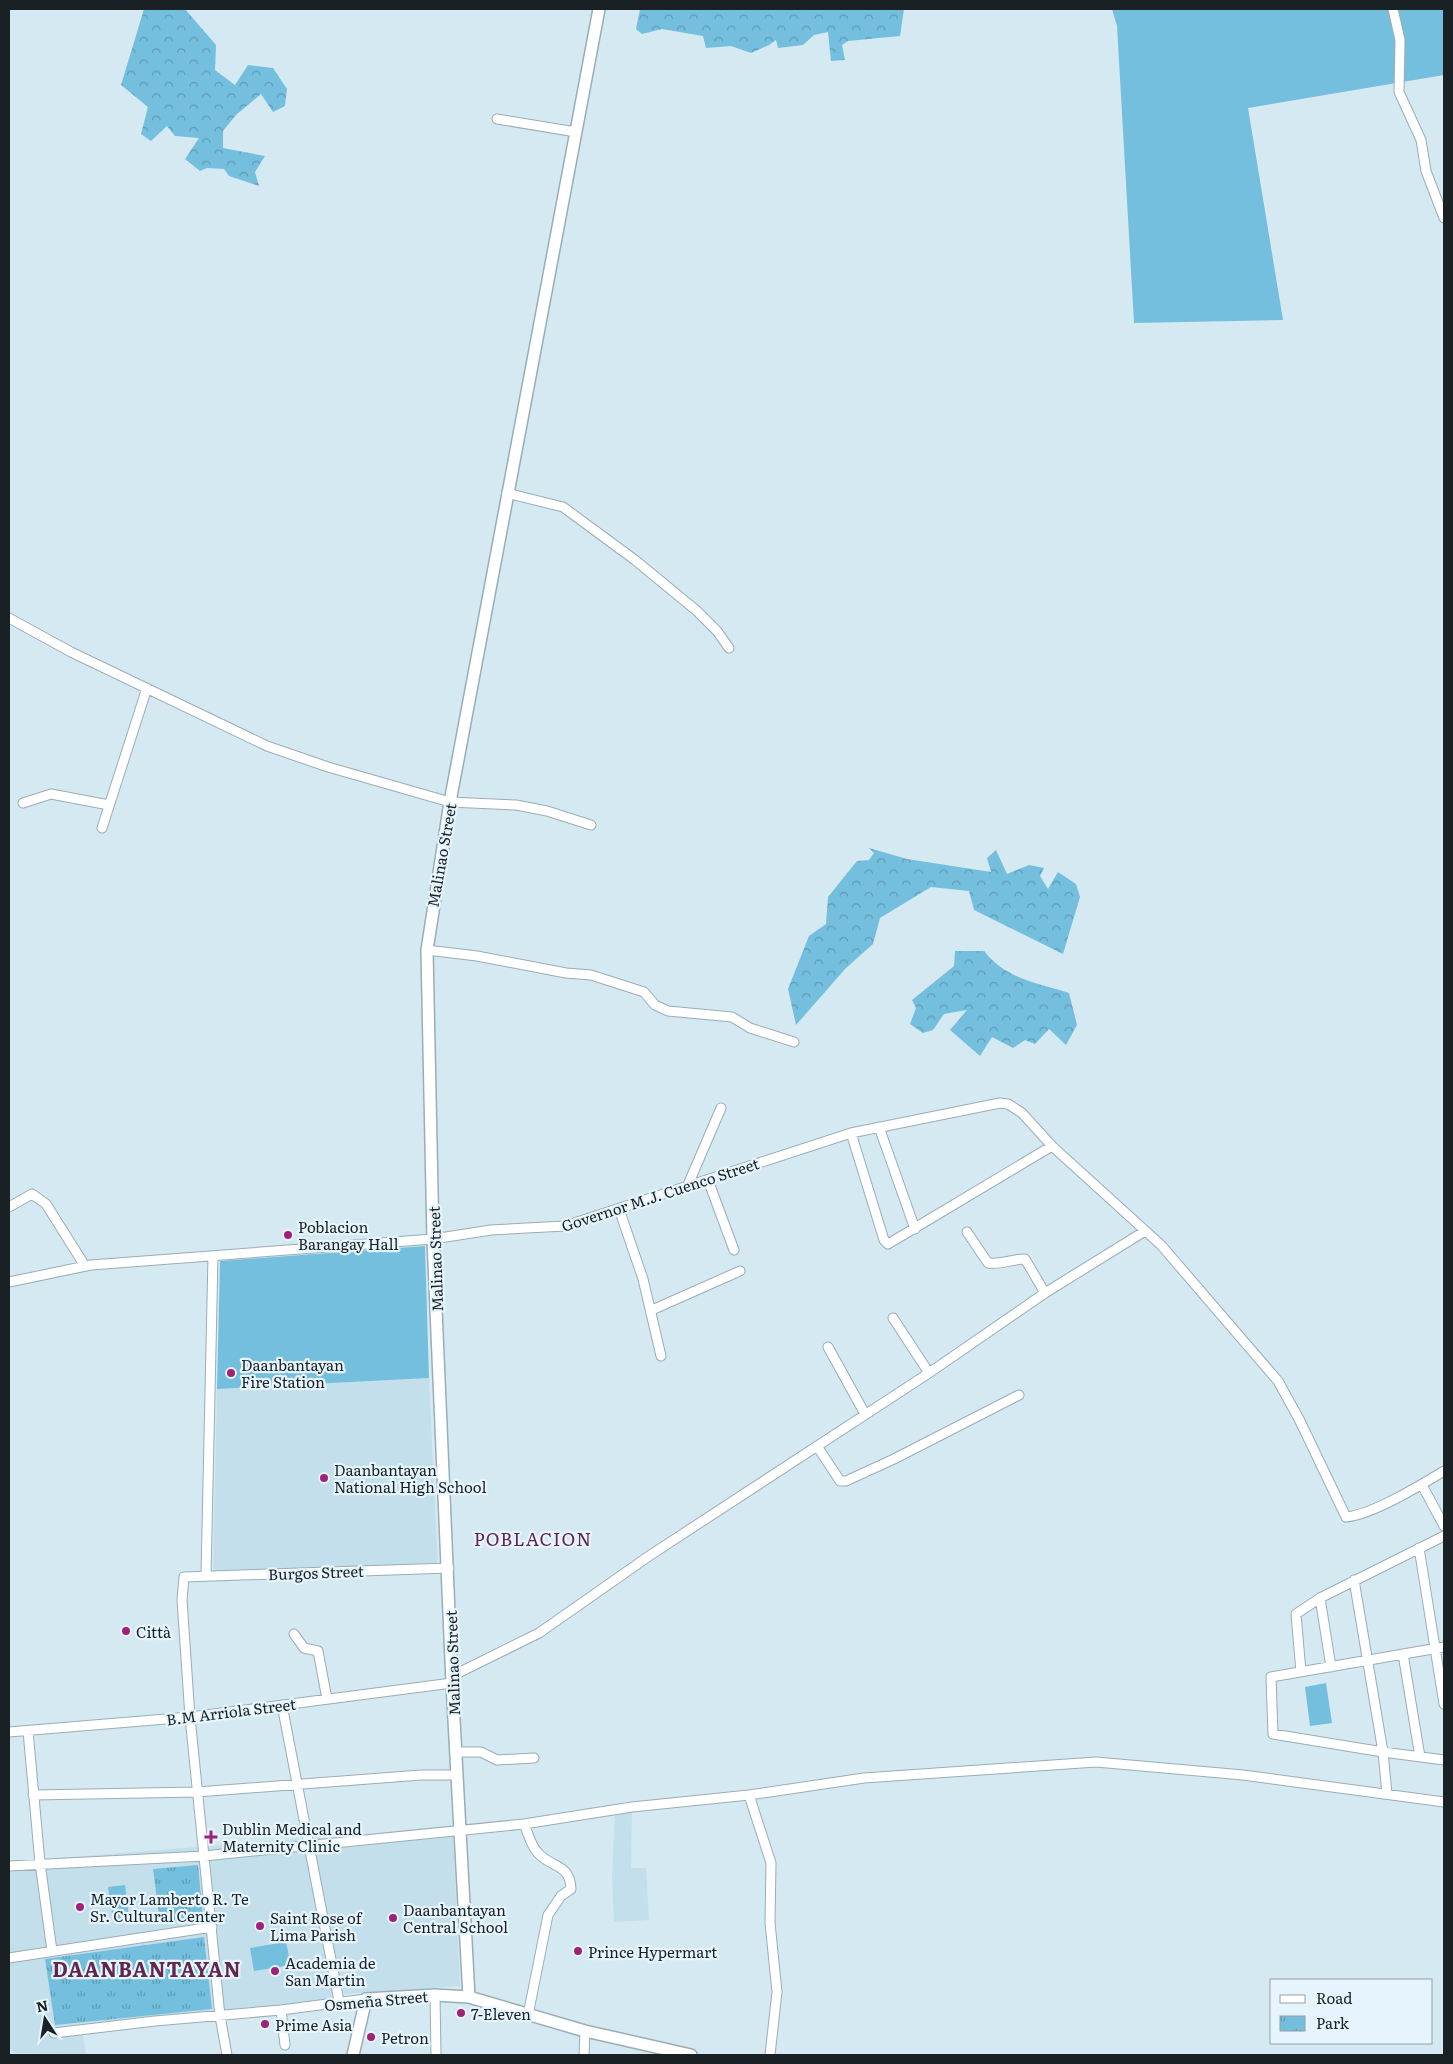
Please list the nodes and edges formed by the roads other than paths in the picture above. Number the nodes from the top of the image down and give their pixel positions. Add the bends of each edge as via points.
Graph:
1 (599, 9) edge
2 (1393, 9) edge
3 (497, 118) dead end
4 (576, 132) junction
5 (1444, 218) edge
6 (507, 493) junction
7 (9, 618) edge
8 (728, 648) dead end
9 (147, 688) junction
10 (450, 802) junction
11 (23, 803) dead end
12 (109, 805) junction
13 (591, 825) dead end
14 (102, 828) dead end
15 (427, 950) junction
16 (794, 1042) dead end
17 (722, 1108) dead end
18 (879, 1127) junction
19 (851, 1132) junction
20 (1052, 1146) junction
21 (708, 1180) junction
22 (687, 1187) junction
23 (9, 1207) edge
24 (619, 1209) junction
25 (915, 1229) junction
26 (1145, 1231) junction
27 (967, 1232) dead end
28 (433, 1239) junction
29 (734, 1250) dead end
30 (213, 1256) junction
31 (85, 1266) junction
32 (740, 1271) dead end
33 (9, 1282) edge
34 (1045, 1293) junction
35 (652, 1310) junction
36 (893, 1318) dead end
37 (828, 1347) dead end
38 (661, 1356) dead end
39 (929, 1373) junction
40 (1019, 1395) dead end
41 (865, 1414) junction
42 (817, 1446) junction
43 (1444, 1472) edge
44 (1422, 1485) junction
45 (1444, 1526) edge
46 (1444, 1536) edge
47 (1419, 1548) junction
48 (449, 1568) junction
49 (206, 1576) junction
50 (1354, 1580) junction
51 (1320, 1598) junction
52 (294, 1634) dead end
53 (1440, 1647) edge
54 (1403, 1654) junction
55 (1367, 1661) junction
56 (1331, 1667) junction
57 (1301, 1672) junction
58 (452, 1680) junction
59 (327, 1699) junction
60 (1444, 1704) edge
61 (282, 1705) junction
62 (190, 1717) junction
63 (28, 1731) junction
64 (9, 1732) edge
65 (456, 1752) junction
66 (1383, 1752) junction
67 (1420, 1757) junction
68 (534, 1758) dead end
69 (1444, 1760) edge
70 (457, 1774) junction
71 (298, 1785) junction
72 (197, 1792) junction
73 (1387, 1794) junction
74 (33, 1795) junction
75 (749, 1795) junction
76 (1444, 1802) edge
77 (524, 1824) junction
78 (459, 1832) junction
79 (310, 1845) junction
80 (204, 1856) junction
81 (40, 1863) junction
82 (9, 1866) edge
83 (212, 1928) junction
84 (52, 1951) junction
85 (9, 1958) edge
86 (435, 1994) junction
87 (469, 1997) junction
88 (366, 1999) junction
89 (340, 2002) junction
90 (281, 2010) junction
91 (528, 2015) junction
92 (220, 2016) junction
93 (585, 2031) junction
94 (54, 2033) dead end
95 (285, 2045) dead end
96 (227, 2055) edge
97 (353, 2055) edge
98 (436, 2055) edge
99 (584, 2055) edge
100 (691, 2055) edge
101 (770, 2055) edge

1 - 4 main road, Malinao Street
2 - 5 street via 1400,40 1399,92 1421,140 1426,171
3 - 4 street
4 - 6 main road, Malinao Street
6 - 8 street via 563,507 697,611
6 - 10 main road, Malinao Street
7 - 9 street
9 - 10 street via 267,746
9 - 12 street
10 - 13 street via 516,805
10 - 15 main road, Malinao Street
11 - 12 street via 50,794
12 - 14 street
15 - 16 street via 591,975 644,992 655,1005 668,1011 732,1017 750,1028
15 - 28 main road, Malinao Street
17 - 22 street
18 - 19 street, Governor M.J. Cuenco Street
18 - 20 street, Governor M.J. Cuenco Street via 991,1103 1008,1104 1022,1113
18 - 25 street
19 - 21 street, Governor M.J. Cuenco Street
19 - 25 street via 884,1240 888,1244
20 - 25 street
20 - 26 street
21 - 22 street, Governor M.J. Cuenco Street
21 - 29 street
22 - 24 street, Governor M.J. Cuenco Street
23 - 31 street via 32,1194 39,1197
24 - 28 street, Governor M.J. Cuenco Street via 564,1226 491,1230
24 - 35 street
26 - 34 street, B.M Arriola Street
26 - 44 street via 1161,1245 1278,1381 1300,1419 1346,1517
27 - 34 street via 988,1262 998,1265 1013,1259 1025,1259
28 - 30 street, Governor M.J. Cuenco Street
28 - 48 main road, Malinao Street
30 - 31 street, Governor M.J. Cuenco Street
30 - 49 street
31 - 33 street, Governor M.J. Cuenco Street
32 - 35 street
34 - 39 street, B.M Arriola Street
35 - 38 street
36 - 39 street
37 - 41 street
39 - 41 street, B.M Arriola Street
40 - 42 street via 846,1480 840,1481 836,1477
41 - 42 street, B.M Arriola Street
42 - 58 street, B.M Arriola Street via 539,1633
43 - 44 street
44 - 45 street
46 - 47 street
47 - 50 street
47 - 53 street
48 - 49 street, Burgos Street
48 - 58 main road, Malinao Street
49 - 62 street, Burgos Street via 184,1577 182,1600
50 - 51 street
50 - 55 street
51 - 56 street
51 - 57 street via 1296,1614
52 - 59 street via 304,1648 318,1651
53 - 54 street
53 - 60 street
54 - 55 street
54 - 67 street
55 - 56 street
55 - 66 street
56 - 57 street
57 - 66 street via 1271,1676 1272,1734
58 - 59 street, B.M Arriola Street
58 - 65 main road, Malinao Street
59 - 61 street, B.M Arriola Street
61 - 62 street, B.M Arriola Street
61 - 71 street
62 - 63 street, B.M Arriola Street
62 - 72 street
63 - 64 street, B.M Arriola Street
63 - 74 street
65 - 68 street via 481,1752 496,1760
65 - 70 main road, Malinao Street
66 - 67 street
66 - 73 street
67 - 69 street
70 - 71 street
70 - 78 main road, Malinao Street
71 - 72 street
71 - 79 street
72 - 74 street
72 - 80 street
73 - 75 street via 1108,1762 910,1774
73 - 76 street
74 - 81 street
75 - 77 street via 632,1807
75 - 101 street via 771,1862 770,1923 777,1992
77 - 78 street
77 - 91 street via 538,1854 565,1870 571,1880 571,1889 560,1896 548,1916
78 - 79 street
78 - 87 main road, Malinao Street
79 - 80 street
79 - 89 street
80 - 81 street
80 - 83 street
81 - 82 street
81 - 84 street
83 - 84 street
83 - 92 street
84 - 85 street
86 - 87 main road, Osmeña Street
86 - 88 main road, Osmeña Street
86 - 98 street
87 - 91 main road, Osmeña Street
88 - 89 street, Osmeña Street
88 - 97 main road
89 - 90 street, Osmeña Street
90 - 92 street, Osmeña Street
90 - 95 street
91 - 93 main road, Osmeña Street
92 - 94 street, Osmeña Street
92 - 96 street
93 - 99 street
93 - 100 main road, Osmeña Street

